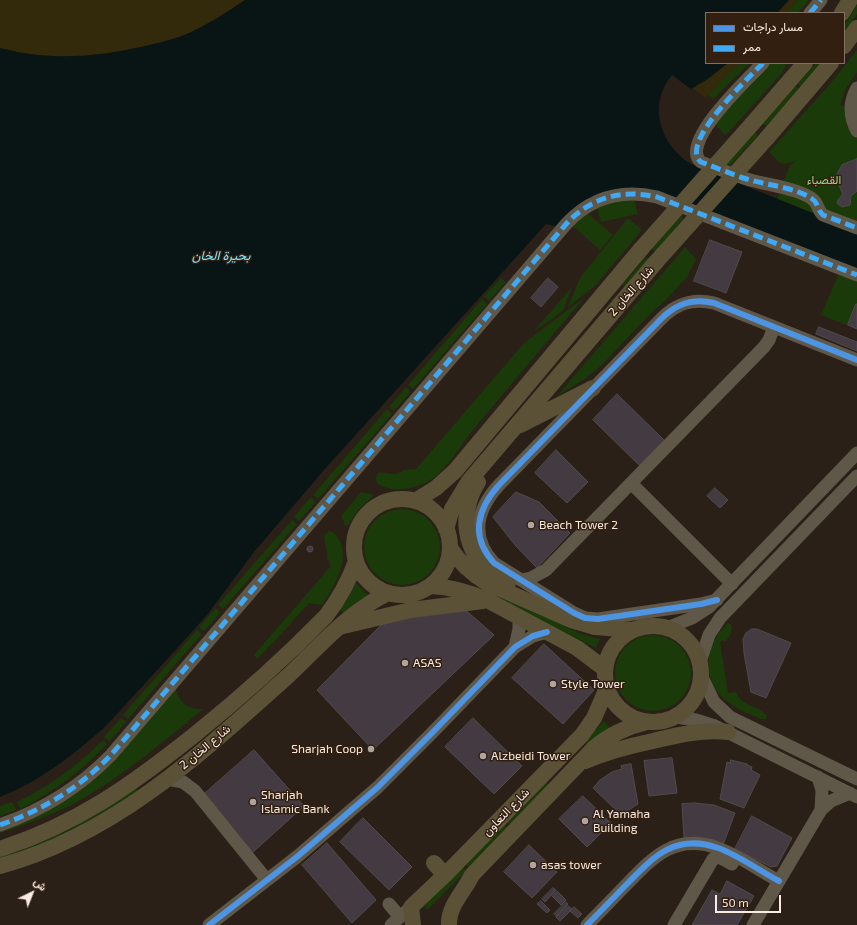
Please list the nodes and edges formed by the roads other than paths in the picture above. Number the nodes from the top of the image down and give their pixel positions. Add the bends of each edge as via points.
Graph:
1 (821, 0) edge
2 (850, 0) edge
3 (811, 12) edge
4 (843, 12) edge
5 (857, 28) edge
6 (845, 45) edge
7 (762, 64) edge
8 (804, 64) edge
9 (830, 64) edge
10 (857, 88) edge
11 (857, 131) edge
12 (857, 228) edge
13 (857, 275) edge
14 (774, 327) junction
15 (857, 360) edge
16 (593, 388) junction
17 (513, 428) junction
18 (500, 444) junction
19 (857, 453) edge
20 (857, 476) edge
21 (631, 483) junction
22 (499, 485) junction
23 (415, 501) junction
24 (466, 520) junction
25 (446, 529) junction
26 (450, 548) junction
27 (356, 561) junction
28 (546, 570) junction
29 (520, 580) junction
30 (732, 584) junction
31 (431, 586) junction
32 (388, 593) junction
33 (487, 600) junction
34 (541, 600) junction
35 (716, 600) junction
36 (519, 617) junction
37 (338, 628) junction
38 (667, 628) junction
39 (632, 630) junction
40 (547, 632) junction
41 (515, 646) junction
42 (605, 669) junction
43 (701, 669) junction
44 (607, 688) junction
45 (232, 704) junction
46 (676, 717) junction
47 (647, 722) junction
48 (728, 732) junction
49 (201, 751) junction
50 (580, 764) junction
51 (818, 777) junction
52 (167, 779) junction
53 (857, 780) edge
54 (854, 795) edge
55 (821, 810) junction
56 (0, 825) edge
57 (0, 849) edge
58 (434, 863) dead end
59 (0, 866) edge
60 (445, 875) junction
61 (267, 880) junction
62 (777, 885) junction
63 (389, 904) dead end
64 (404, 919) edge
65 (214, 923) edge
66 (449, 925) edge
67 (588, 925) edge
68 (674, 925) edge
69 (754, 925) edge

1 - 3 street
2 - 4 main road
5 - 6 main road
7 - 12 street via 721,107 706,128 697,148 698,159 748,180 806,195 816,202 823,215
8 - 23 main road, شارع الخان 2, bridge via 641,249 455,471 436,488
9 - 17 main road, شارع الخان 2, bridge
10 - 11 street via 851,107 852,120
13 - 56 street via 657,197 641,194 618,195 586,206 567,223 111,755 91,775 56,800
14 - 15 street
14 - 16 street via 714,303 686,302 669,311
14 - 21 street via 770,340 764,347
16 - 17 main road
16 - 22 street
17 - 18 main road, شارع الخان 2
18 - 24 main road via 471,496
18 - 25 main road, شارع الخان 2 via 463,490 452,508
19 - 30 street
20 - 43 street via 720,618 709,635
21 - 28 street
21 - 30 street
22 - 24 street via 483,498
22 - 29 street via 481,514 480,541 494,563
23 - 25 main road via 434,512
23 - 27 main road via 392,500 379,505 368,514 355,539
24 - 34 main road via 470,545 478,560 497,577
25 - 26 main road
26 - 31 main road via 446,566
26 - 34 main road via 462,564 478,578
27 - 32 main road via 368,581
27 - 45 main road, شارع الخان 2 via 344,590 326,616 282,660
28 - 29 street via 531,578
28 - 34 street via 542,579
29 - 34 street
30 - 35 street
31 - 32 main road via 410,595
31 - 33 main road via 454,589
32 - 37 main road, شارع الخان 2 via 356,612
33 - 36 main road
33 - 37 main road via 411,610
34 - 35 street via 591,619
34 - 39 main road via 559,615 583,624 607,629
35 - 38 street via 701,613
36 - 40 main road
36 - 41 street
37 - 49 main road, شارع الخان 2
38 - 39 main road via 646,626
38 - 43 main road via 686,638 694,649
39 - 42 main road via 612,649
40 - 41 street
40 - 42 main road via 577,648
41 - 61 street via 378,787 324,835
42 - 44 main road
43 - 46 main road via 699,691 692,703
43 - 53 street via 714,702 730,717
44 - 47 main road via 613,701 622,711
44 - 60 main road, شارع التعاون via 594,718 582,735
45 - 49 main road via 234,716 210,738
45 - 57 main road, شارع الخان 2 via 151,769 108,799 51,830
46 - 47 main road via 662,722
46 - 48 street via 706,723
47 - 50 main road, شارع التعاون via 612,734
48 - 50 main road via 710,730 682,734 619,749
48 - 51 street
49 - 52 main road, شارع الخان 2
50 - 66 main road, شارع التعاون via 472,875 452,907
51 - 54 street
51 - 55 street via 822,790
52 - 59 main road, شارع الخان 2 via 137,802 95,827 47,850
52 - 61 street via 184,782 196,791
54 - 55 street via 837,797
55 - 62 street
58 - 60 main road
60 - 64 main road, شارع التعاون
61 - 65 street
62 - 67 street via 719,848 699,843 679,845 652,859
62 - 68 street via 716,857 711,861
62 - 69 street
63 - 64 street

